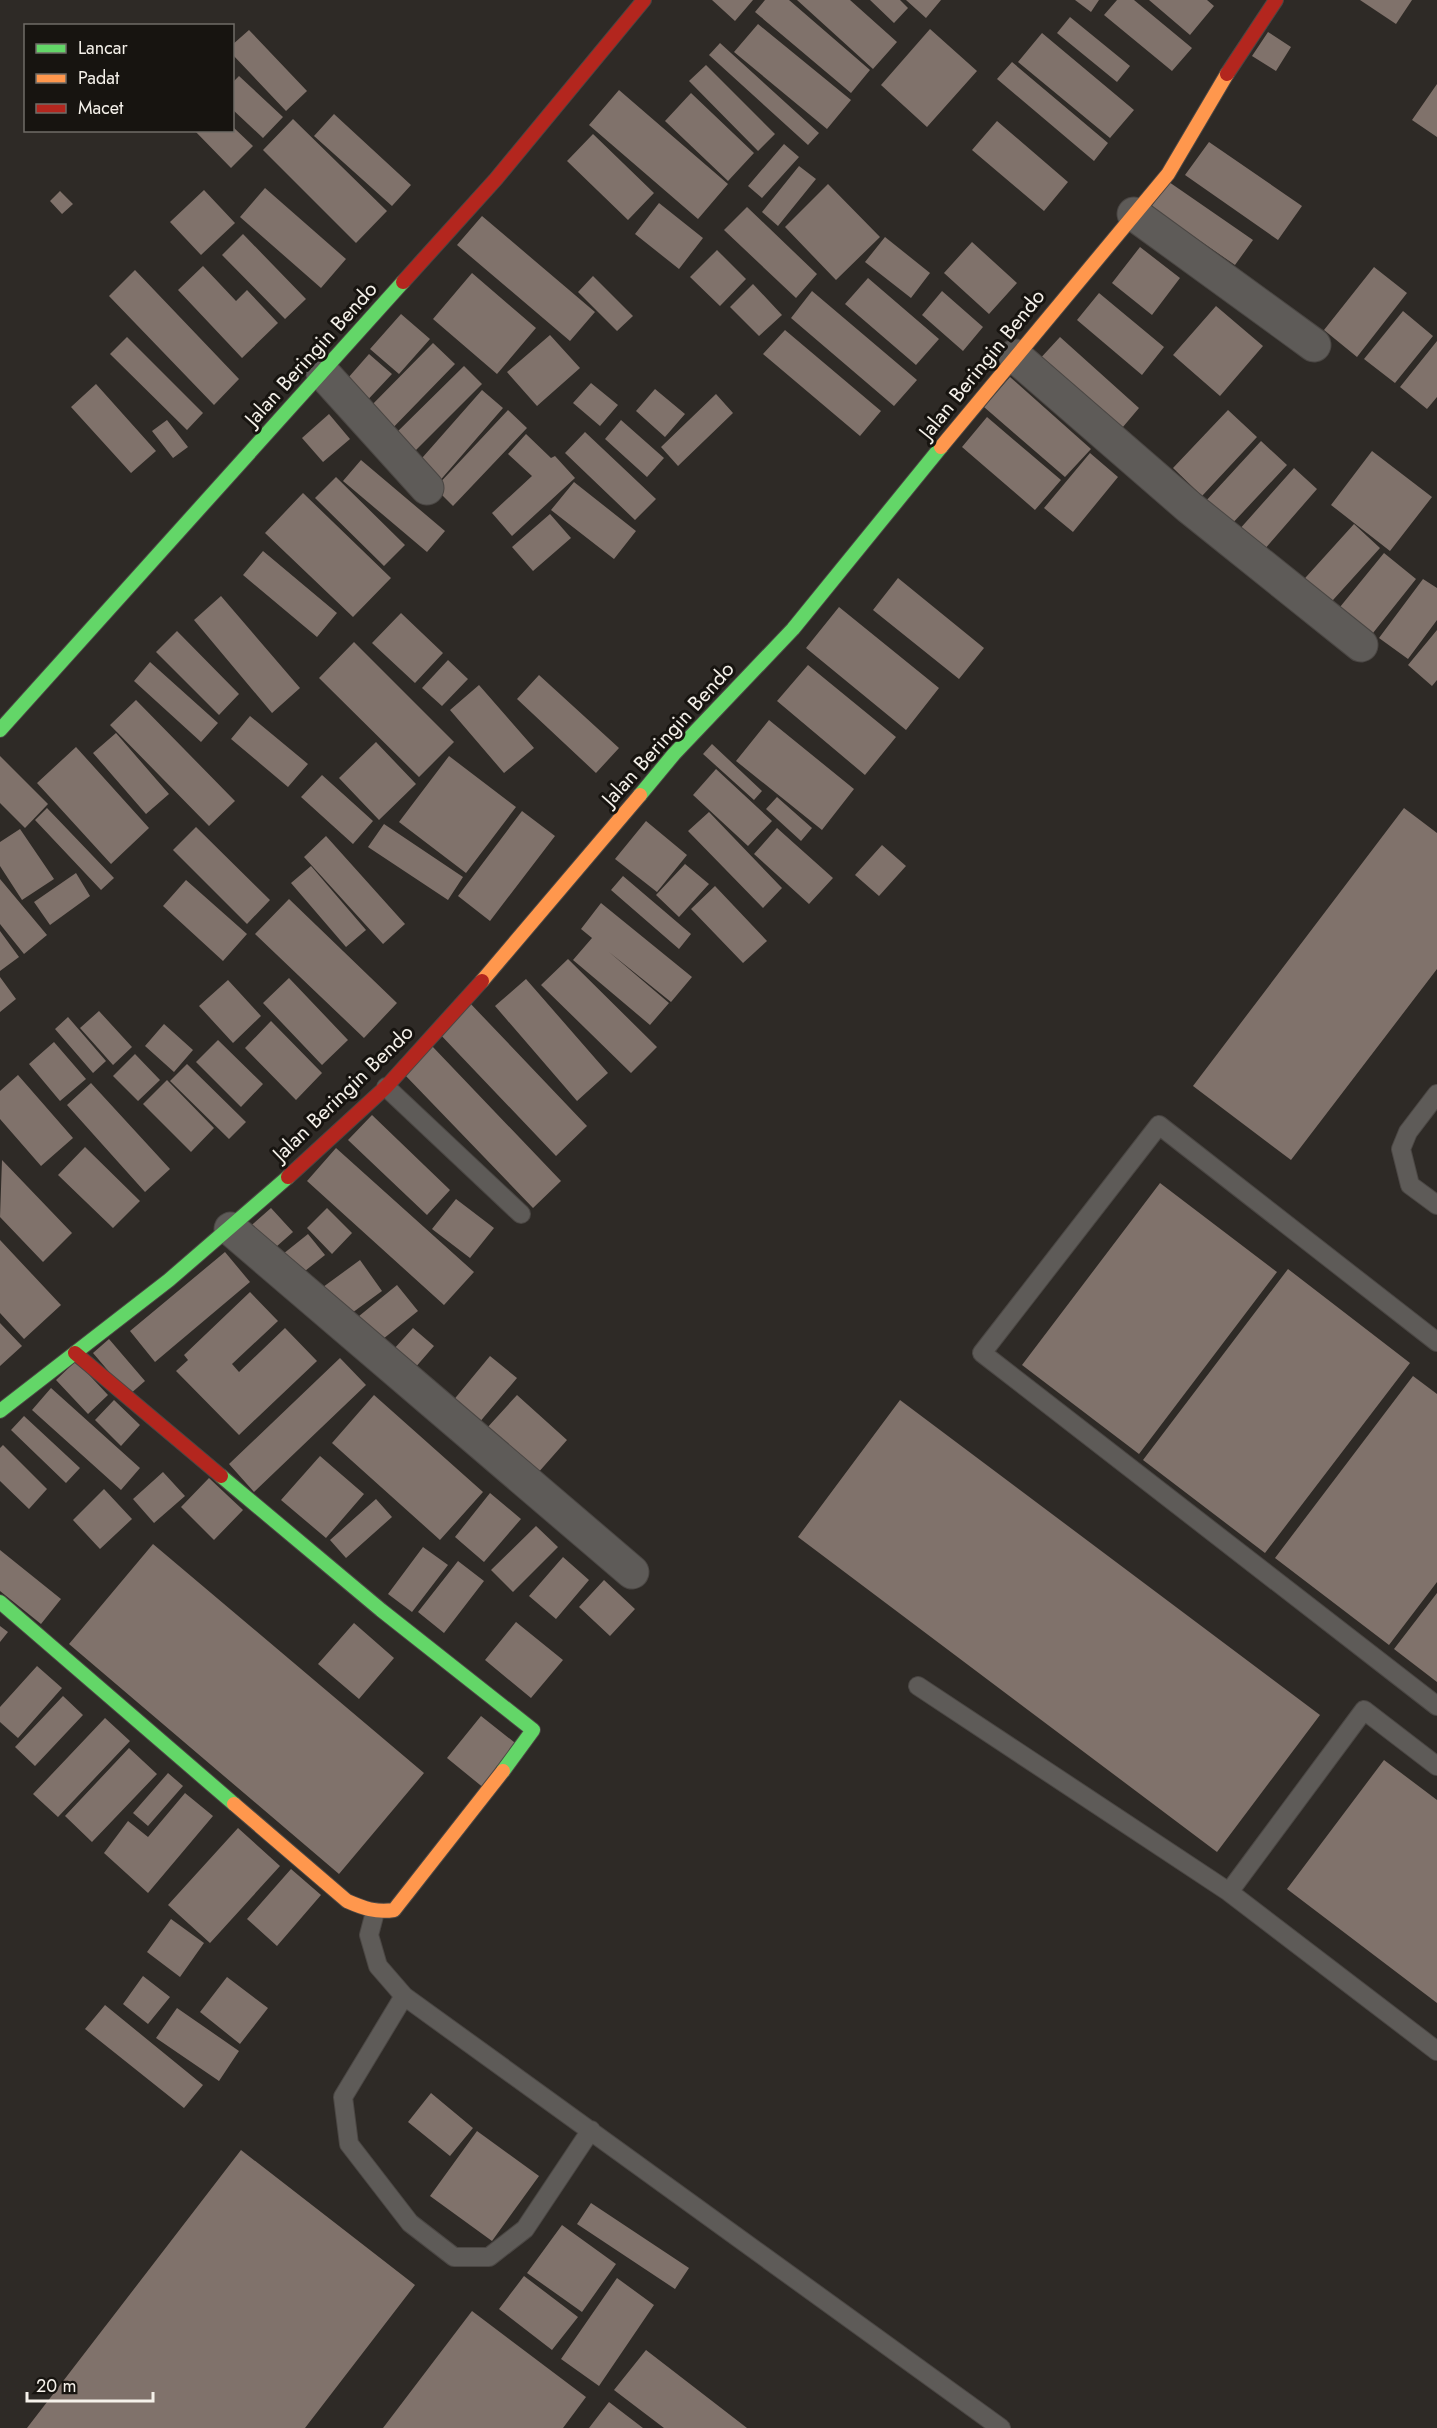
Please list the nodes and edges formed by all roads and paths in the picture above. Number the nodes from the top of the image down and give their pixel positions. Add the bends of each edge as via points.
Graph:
1 (644, 0) edge
2 (1276, 0) edge
3 (1134, 214) junction
4 (1314, 345) dead end
5 (1015, 356) junction
6 (322, 373) junction
7 (427, 488) dead end
8 (1361, 645) dead end
9 (0, 730) edge
10 (386, 1087) junction
11 (1437, 1094) edge
12 (1437, 1205) edge
13 (521, 1214) dead end
14 (231, 1228) junction
15 (1437, 1342) edge
16 (75, 1353) junction
17 (0, 1411) edge
18 (632, 1572) dead end
19 (0, 1602) edge
20 (918, 1686) dead end
21 (1437, 1706) edge
22 (1437, 1766) edge
23 (1229, 1892) junction
24 (375, 1912) junction
25 (404, 1995) junction
26 (1437, 2051) edge
27 (591, 2130) junction
28 (1001, 2428) edge

1 - 6 street, Jalan Beringin Bendo via 496,179
2 - 3 street, Jalan Beringin Bendo via 1202,113 1168,174
3 - 4 street
3 - 5 street, Jalan Beringin Bendo
5 - 8 street via 1189,507
5 - 10 street, Jalan Beringin Bendo via 793,629 674,754 526,932
6 - 7 street
6 - 9 street, Jalan Beringin Bendo
10 - 13 lane
10 - 14 street, Jalan Beringin Bendo
11 - 12 lane via 1408,1132 1401,1149 1410,1185
14 - 16 street, Jalan Beringin Bendo
14 - 18 street
15 - 21 lane via 1159,1125 981,1353
16 - 17 street, Jalan Beringin Bendo
16 - 24 street via 381,1610 532,1730 524,1746 394,1910
19 - 24 street via 347,1901
20 - 23 lane
22 - 23 lane via 1364,1710
23 - 26 lane
24 - 25 lane via 369,1935 378,1966
25 - 27 lane
25 - 27 lane via 343,2097 349,2144 410,2223 454,2257 489,2257 525,2229
27 - 28 lane

